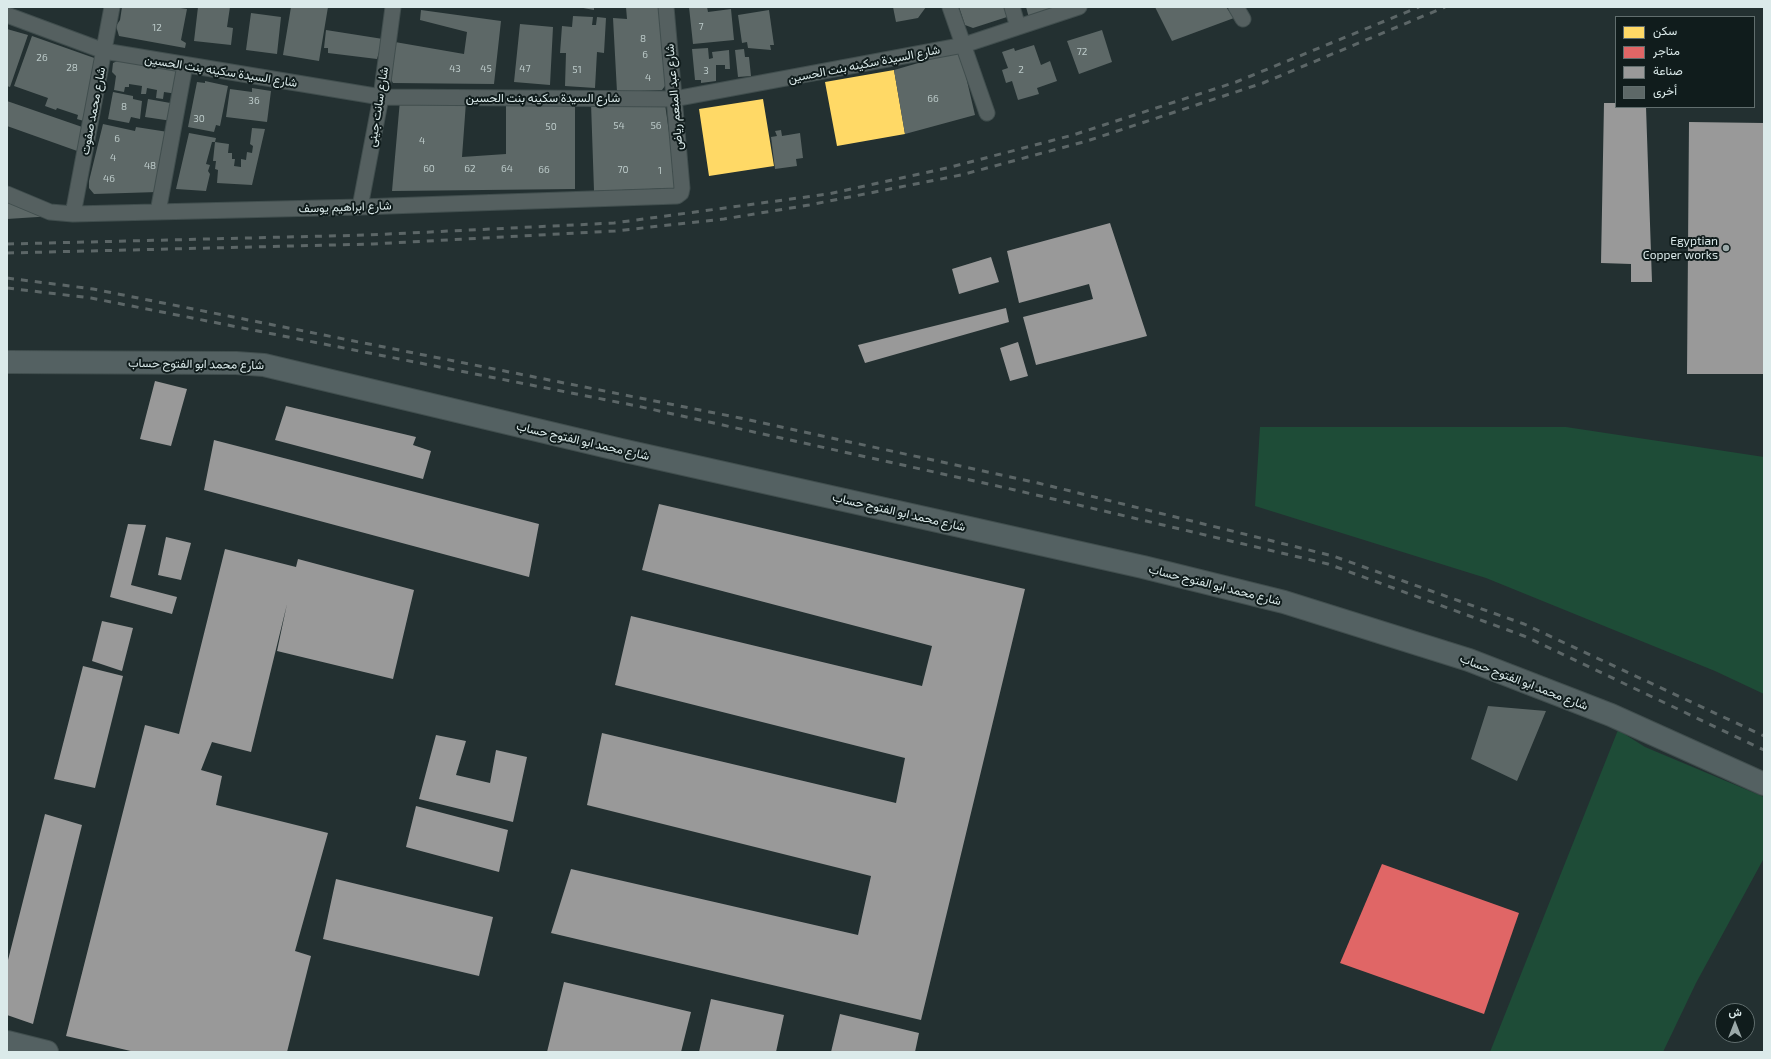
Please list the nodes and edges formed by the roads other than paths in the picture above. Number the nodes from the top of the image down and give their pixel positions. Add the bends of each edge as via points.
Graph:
1 (112, 7) edge
2 (393, 7) edge
3 (666, 7) edge
4 (950, 7) edge
5 (1012, 7) edge
6 (1079, 7) edge
7 (7, 15) edge
8 (1018, 27) junction
9 (964, 46) junction
10 (104, 51) junction
11 (184, 65) junction
12 (381, 97) junction
13 (674, 99) junction
14 (987, 114) dead end
15 (682, 188) joint
16 (7, 194) edge
17 (360, 207) junction
18 (158, 212) junction
19 (74, 214) junction
20 (7, 362) edge
21 (1764, 784) edge
22 (7, 1042) edge
23 (47, 1052) edge

1 - 10 street, شارع محمد صفوت
2 - 12 street, شارع سانت جينى
3 - 13 street, شارع عبد المنعم رياض
4 - 9 street
5 - 8 street
6 - 8 street, شارع السيدة سكينه بنت الحسين
7 - 10 street, شارع السيدة سكينه بنت الحسين
8 - 9 street, شارع السيدة سكينه بنت الحسين
9 - 13 street, شارع السيدة سكينه بنت الحسين
9 - 14 street
10 - 11 street, شارع السيدة سكينه بنت الحسين
10 - 19 street, شارع محمد صفوت
11 - 12 street, شارع السيدة سكينه بنت الحسين
11 - 18 street
12 - 13 street, شارع السيدة سكينه بنت الحسين
12 - 17 street, شارع سانت جينى
13 - 15 street, شارع عبد المنعم رياض
15 - 17 street, شارع ابراهيم يوسف via 681,193 674,196
16 - 19 street, شارع ابراهيم يوسف via 50,212
17 - 18 street, شارع ابراهيم يوسف
18 - 19 street, شارع ابراهيم يوسف
20 - 21 street, شارع محمد ابو الفتوح حساب via 264,365 621,450 1143,567 1284,602 1469,660 1611,715
22 - 23 street

